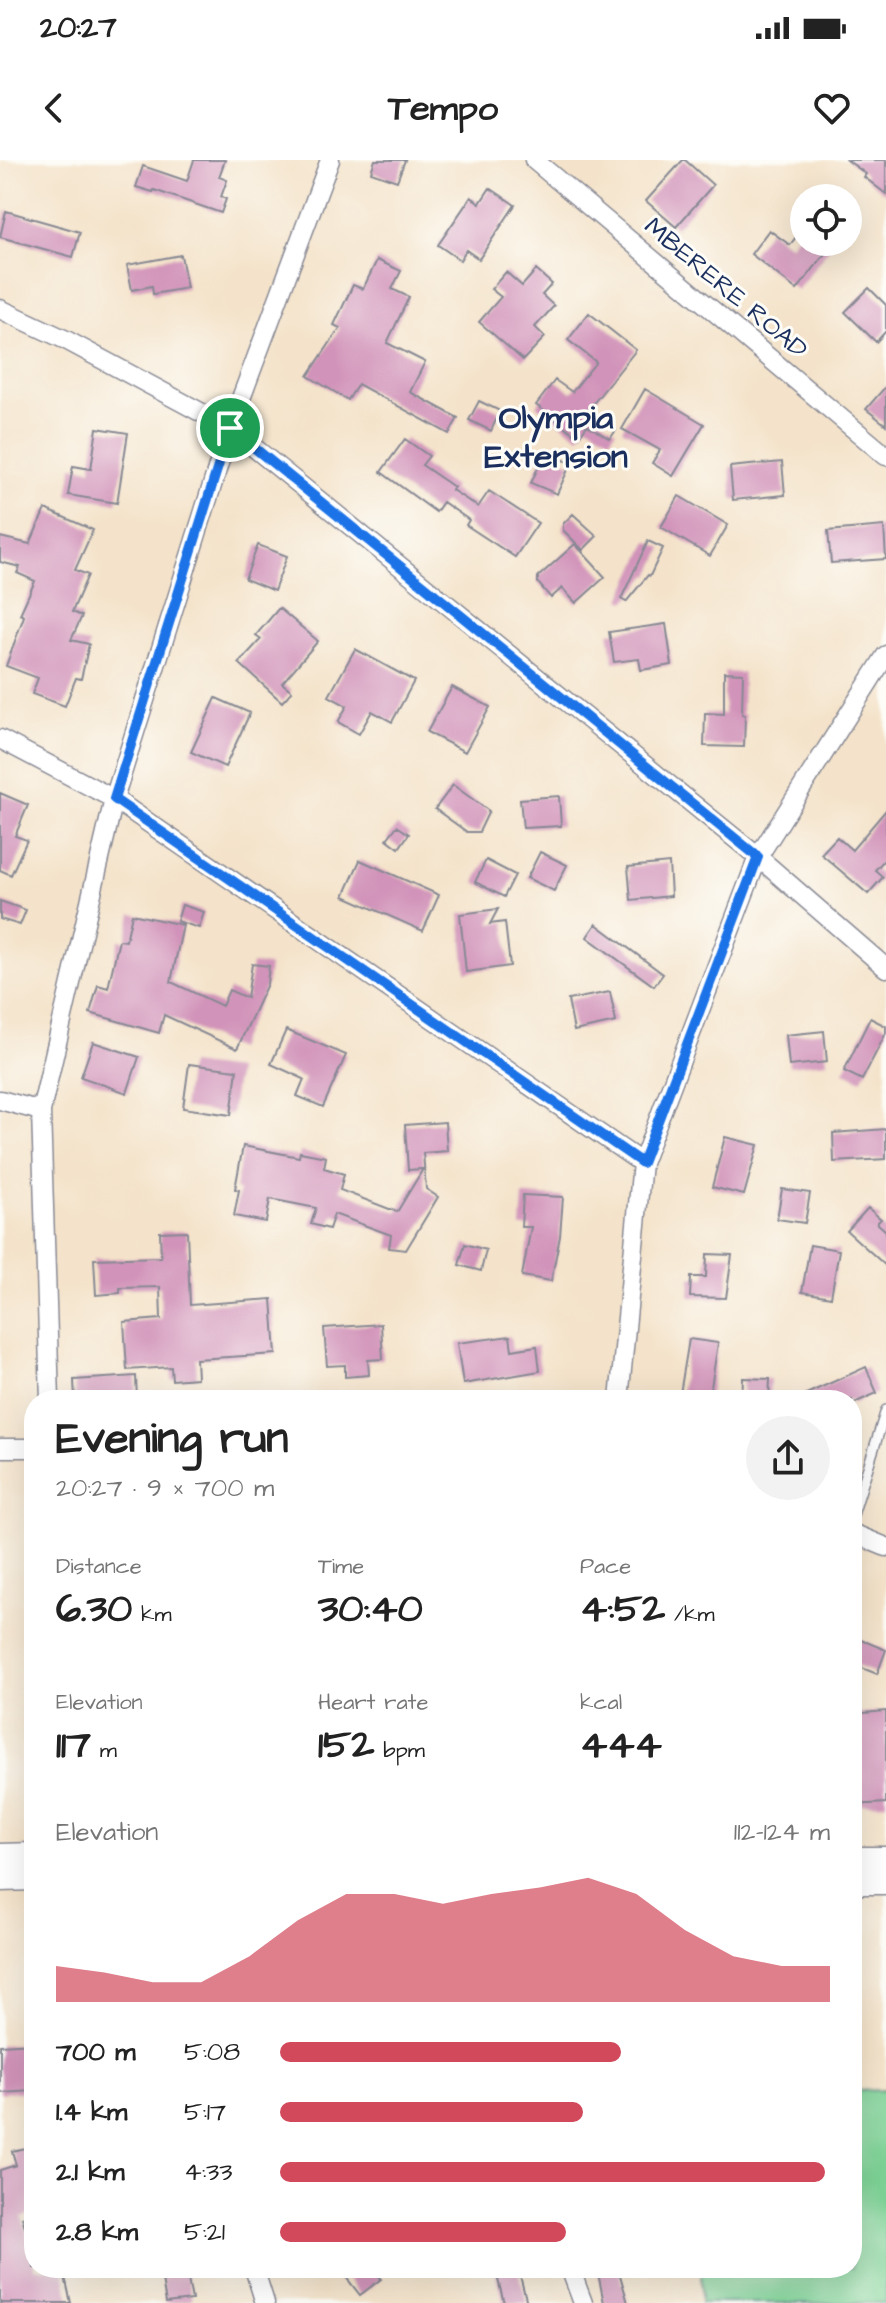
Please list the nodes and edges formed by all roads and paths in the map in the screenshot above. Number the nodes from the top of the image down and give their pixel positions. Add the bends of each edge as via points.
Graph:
1 (330, 160) edge
2 (534, 160) edge
3 (0, 309) edge
4 (230, 428) junction
5 (886, 456) edge
6 (886, 655) edge
7 (0, 739) edge
8 (114, 799) junction
9 (758, 857) junction
10 (886, 968) edge
11 (0, 1100) edge
12 (41, 1111) junction
13 (642, 1163) junction
14 (50, 1390) edge
15 (620, 1390) edge
16 (886, 1410) edge
17 (0, 1448) edge
18 (24, 1448) edge
19 (862, 1486) edge
20 (862, 1537) edge
21 (886, 1547) edge
22 (24, 1856) edge
23 (0, 1857) edge
24 (862, 1860) edge
25 (886, 1860) edge
26 (24, 1877) edge
27 (0, 1878) edge
28 (862, 1881) edge
29 (886, 1881) edge
30 (257, 2278) edge
31 (574, 2278) edge
32 (265, 2303) edge
33 (583, 2303) edge

1 - 4 street
2 - 5 street, MBERERE ROAD
3 - 4 street
4 - 8 street
4 - 9 street
6 - 9 street
7 - 8 street
8 - 12 street
8 - 13 street
9 - 10 street
9 - 13 street
11 - 12 street
12 - 14 street
13 - 15 street
16 - 19 lane
17 - 18 street
20 - 21 street
22 - 23 main road
24 - 25 main road
26 - 27 main road
28 - 29 main road
30 - 32 street
31 - 33 street

